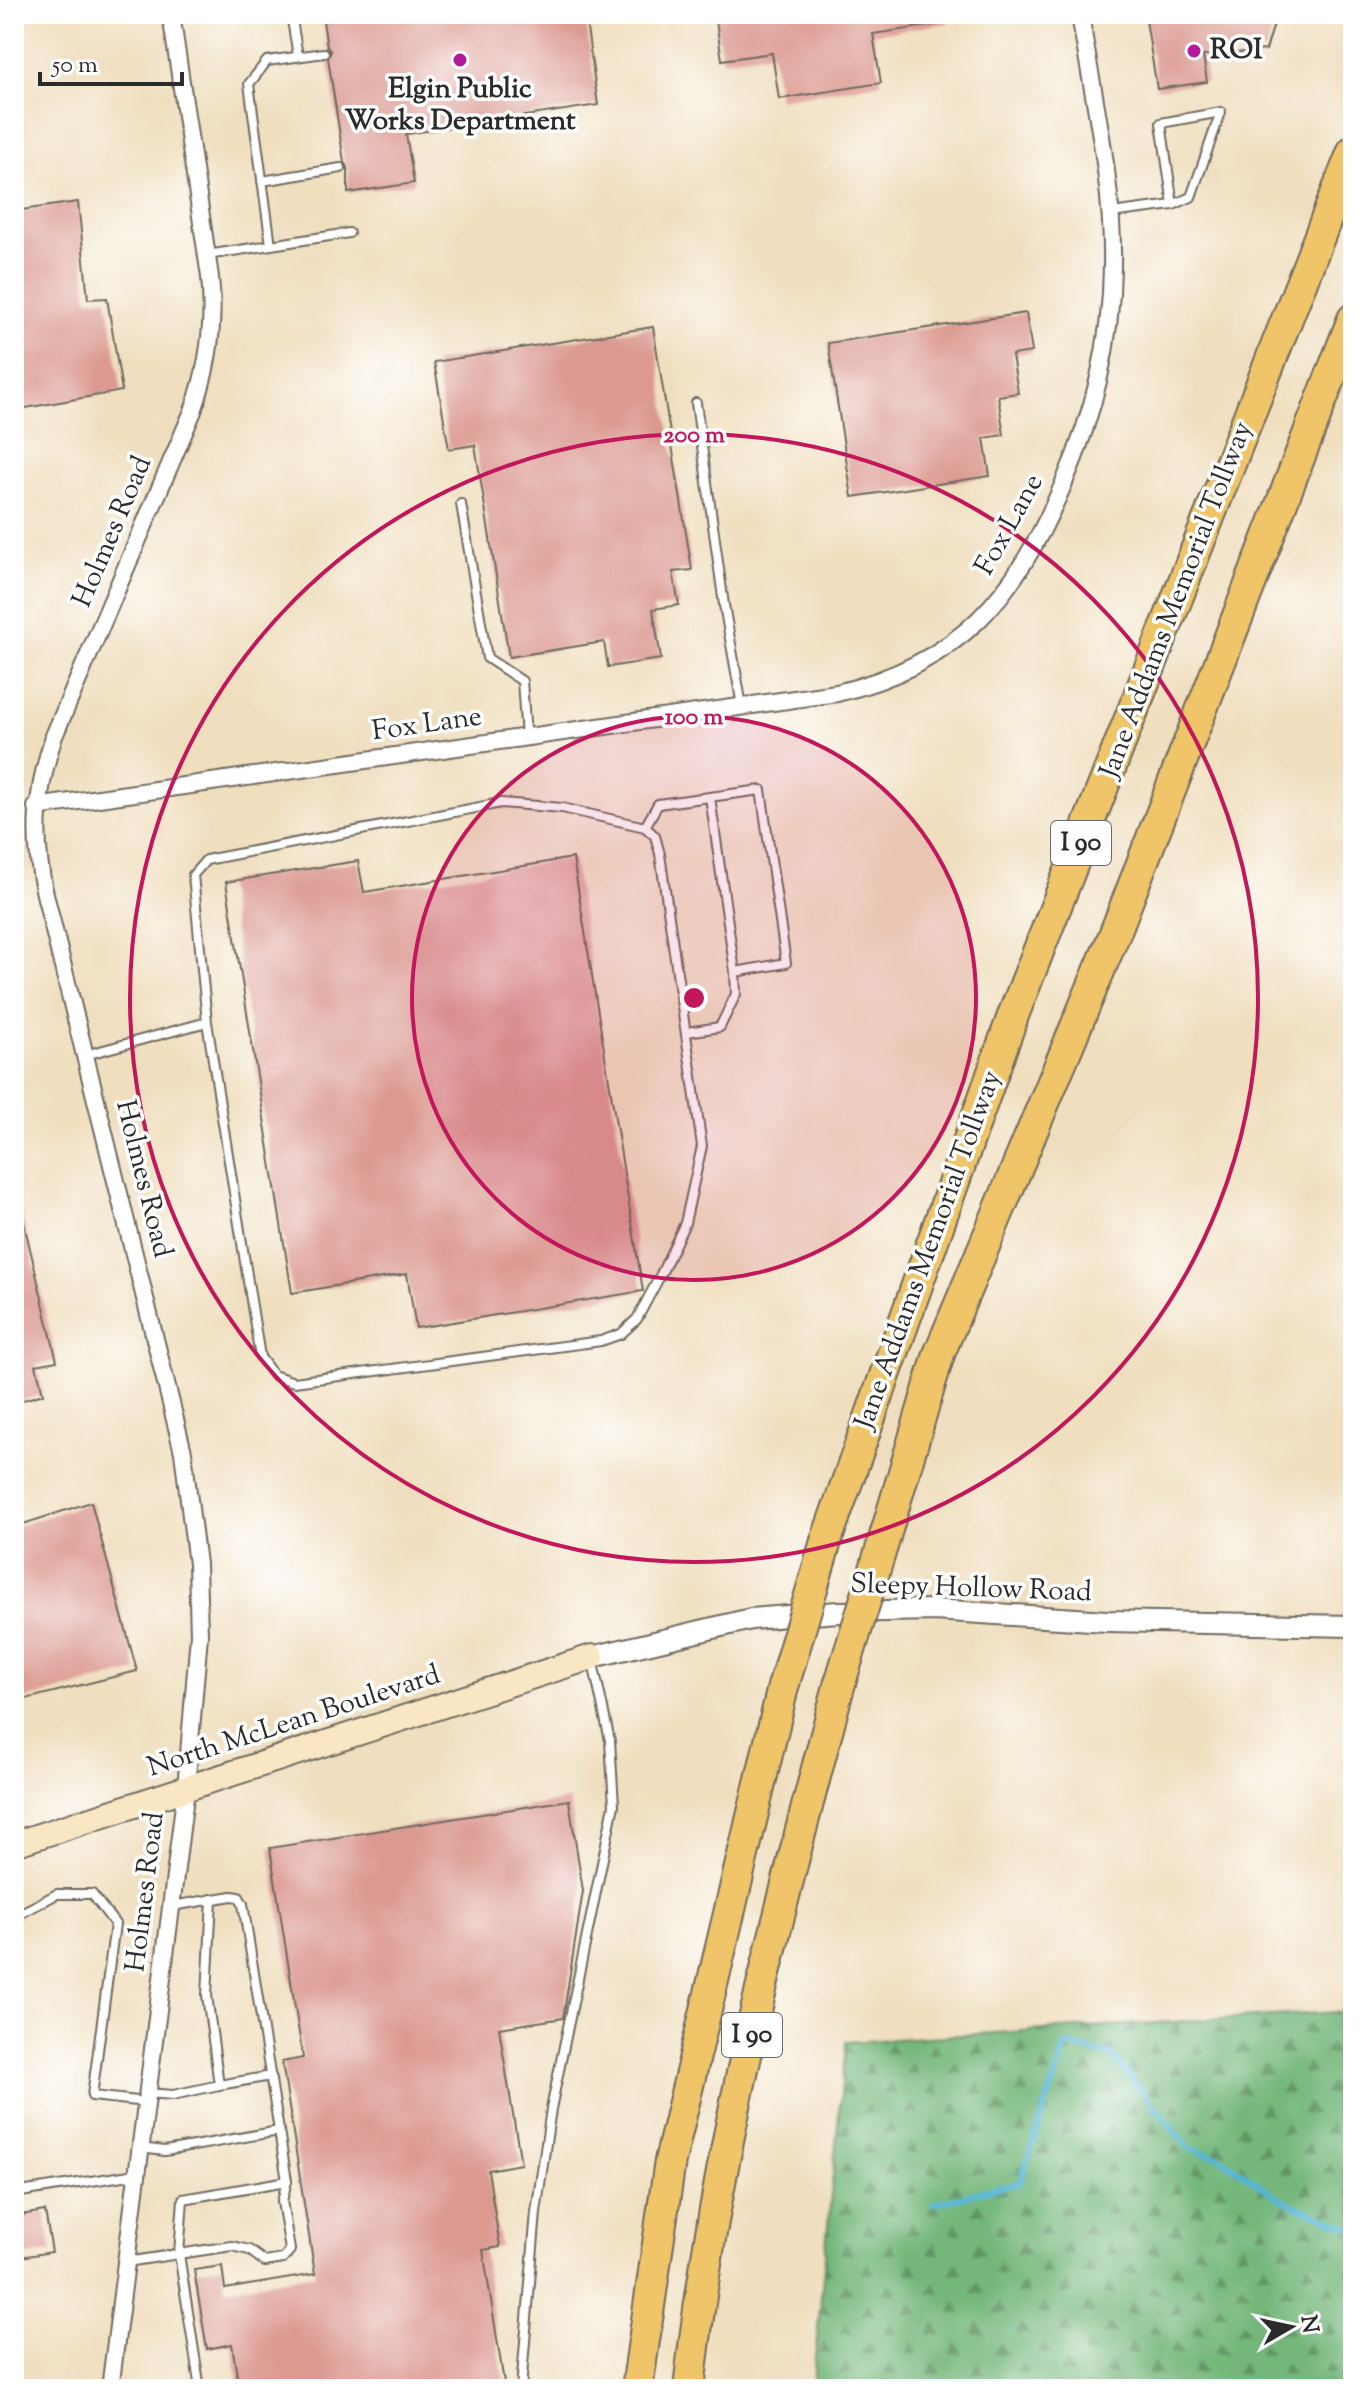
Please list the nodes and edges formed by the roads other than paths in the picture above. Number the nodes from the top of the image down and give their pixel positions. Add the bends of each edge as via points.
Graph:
1 (171, 14) edge
2 (291, 14) edge
3 (1080, 14) edge
4 (324, 53) dead end
5 (298, 56) junction
6 (1353, 151) edge
7 (341, 168) dead end
8 (262, 181) junction
9 (1173, 205) junction
10 (1110, 213) junction
11 (349, 233) dead end
12 (271, 245) junction
13 (207, 255) junction
14 (1353, 319) edge
15 (696, 403) dead end
16 (461, 504) dead end
17 (742, 707) junction
18 (526, 737) junction
19 (710, 797) junction
20 (36, 807) junction
21 (645, 827) junction
22 (735, 972) junction
23 (207, 1022) junction
24 (687, 1032) junction
25 (85, 1055) junction
26 (1353, 1626) edge
27 (592, 1657) junction
28 (186, 1789) junction
29 (14, 1844) edge
30 (212, 1899) junction
31 (171, 1907) junction
32 (14, 1917) edge
33 (271, 2076) junction
34 (219, 2085) junction
35 (146, 2098) junction
36 (279, 2131) junction
37 (140, 2148) junction
38 (136, 2174) junction
39 (287, 2181) junction
40 (14, 2193) edge
41 (179, 2254) junction
42 (125, 2262) junction
43 (110, 2389) edge
44 (200, 2389) edge
45 (521, 2389) edge
46 (637, 2389) edge
47 (691, 2389) edge

1 - 13 street, Holmes Road
2 - 5 lane
3 - 10 street, Fox Lane
4 - 5 lane
5 - 8 lane via 267,61 249,84
6 - 46 highway, Jane Addams Memorial Tollway / I 90, bridge via 1014,1013 826,1541 783,1687 670,2161
7 - 8 lane
8 - 12 lane
9 - 9 lane via 1161,123 1221,112 1191,197
9 - 10 lane
10 - 17 street, Fox Lane via 1108,343 1093,409 1046,524 1017,578 948,646 913,667 837,693
11 - 12 lane
12 - 13 lane
13 - 20 street, Holmes Road via 212,321 202,387 54,736
14 - 47 highway, Jane Addams Memorial Tollway / I 90, bridge via 1115,933 939,1354 839,1686 774,1928 701,2277
15 - 17 lane
16 - 18 lane via 487,658 522,681
17 - 18 street, Fox Lane
18 - 20 street, Fox Lane
19 - 21 lane via 658,804
19 - 22 lane
19 - 22 lane via 761,790 786,963
20 - 25 street, Holmes Road via 38,864
21 - 23 lane via 562,808 501,803 206,860 193,875
21 - 24 lane via 655,836 660,854
22 - 24 lane via 736,994 720,1027
23 - 24 lane via 260,1357 273,1375 294,1382 601,1341 621,1334 637,1319 661,1274 697,1181 702,1146
23 - 25 lane
25 - 28 street, Holmes Road via 183,1452 197,1564 199,1635
26 - 27 street, Sleepy Hollow Road via 1107,1621 934,1610 838,1612 751,1619
27 - 28 main road, North McLean Boulevard
27 - 45 lane via 610,1741 614,1805 551,2109
28 - 29 main road, North McLean Boulevard
28 - 31 street, Holmes Road
30 - 31 lane
30 - 33 lane via 239,1897 243,1904
30 - 34 lane via 207,1995
31 - 35 street, Holmes Road
32 - 35 lane via 57,1894 92,1894 115,1924 92,2096
33 - 34 lane
33 - 36 lane
34 - 35 lane
35 - 37 street, Holmes Road
36 - 37 lane via 165,2151
36 - 39 lane
37 - 38 street, Holmes Road
38 - 40 lane
38 - 42 street, Holmes Road
39 - 41 lane via 183,2199
39 - 41 lane via 282,2201 290,2250 283,2259 265,2262 232,2246
41 - 42 lane
41 - 44 lane
42 - 43 street, Holmes Road

